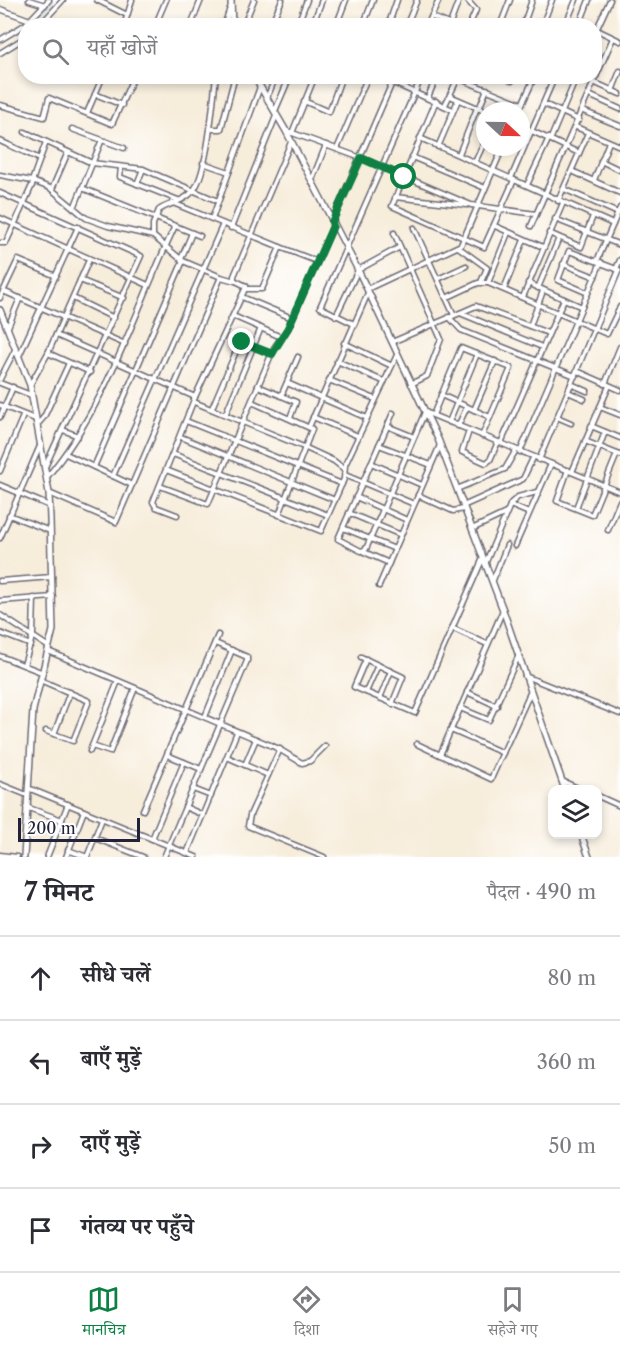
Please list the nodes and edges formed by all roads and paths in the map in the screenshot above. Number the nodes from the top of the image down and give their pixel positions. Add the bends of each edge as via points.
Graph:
1 (29, 0) edge
2 (49, 0) edge
3 (63, 0) edge
4 (97, 0) edge
5 (132, 0) edge
6 (166, 0) edge
7 (201, 0) edge
8 (231, 0) edge
9 (254, 0) edge
10 (282, 0) edge
11 (307, 0) edge
12 (322, 0) edge
13 (346, 0) edge
14 (374, 0) edge
15 (397, 0) edge
16 (417, 0) edge
17 (439, 0) edge
18 (459, 0) edge
19 (510, 0) edge
20 (532, 0) edge
21 (552, 0) edge
22 (576, 0) edge
23 (589, 0) edge
24 (610, 0) edge
25 (470, 1) edge
26 (45, 5) junction
27 (230, 8) junction
28 (0, 9) edge
29 (127, 15) junction
30 (432, 17) edge
31 (25, 18) edge
32 (32, 18) edge
33 (46, 18) edge
34 (126, 18) edge
35 (158, 18) edge
36 (194, 18) edge
37 (227, 18) edge
38 (231, 18) edge
39 (248, 18) edge
40 (274, 18) edge
41 (300, 18) edge
42 (315, 18) edge
43 (339, 18) edge
44 (366, 18) edge
45 (391, 18) edge
46 (409, 18) edge
47 (451, 18) edge
48 (472, 18) edge
49 (503, 18) edge
50 (526, 18) edge
51 (545, 18) edge
52 (569, 18) edge
53 (582, 18) edge
54 (602, 18) edge
55 (18, 28) edge
56 (602, 32) edge
57 (614, 38) junction
58 (0, 40) edge
59 (620, 40) edge
60 (18, 42) edge
61 (0, 53) edge
62 (602, 66) edge
63 (620, 71) edge
64 (99, 84) edge
65 (131, 84) edge
66 (215, 84) edge
67 (233, 84) edge
68 (258, 84) edge
69 (273, 84) edge
70 (287, 84) edge
71 (312, 84) edge
72 (339, 84) edge
73 (365, 84) edge
74 (392, 84) edge
75 (395, 84) edge
76 (418, 84) edge
77 (433, 84) edge
78 (454, 84) edge
79 (474, 84) edge
80 (531, 84) edge
81 (552, 84) edge
82 (575, 84) edge
83 (594, 84) edge
84 (597, 84) edge
85 (260, 87) junction
86 (487, 89) junction
87 (612, 91) junction
88 (415, 92) junction
89 (95, 94) junction
90 (620, 94) edge
91 (589, 95) junction
92 (450, 96) junction
93 (267, 98) junction
94 (428, 98) junction
95 (458, 100) junction
96 (436, 101) junction
97 (304, 102) junction
98 (481, 102) edge
99 (517, 102) edge
100 (523, 102) edge
101 (544, 104) junction
102 (0, 105) edge
103 (122, 105) junction
104 (445, 105) junction
105 (476, 107) edge
106 (620, 109) edge
107 (453, 110) junction
108 (583, 111) junction
109 (87, 113) junction
110 (476, 113) edge
111 (562, 113) junction
112 (275, 114) junction
113 (579, 120) junction
114 (620, 126) edge
115 (576, 127) junction
116 (72, 129) dead end
117 (210, 129) junction
118 (530, 130) edge
119 (533, 131) junction
120 (25, 132) dead end
121 (289, 132) junction
122 (588, 133) junction
123 (420, 138) junction
124 (550, 138) junction
125 (0, 141) edge
126 (291, 141) junction
127 (46, 142) junction
128 (101, 142) junction
129 (609, 142) junction
130 (326, 145) junction
131 (620, 146) edge
132 (438, 147) junction
133 (568, 147) junction
134 (124, 148) dead end
135 (337, 149) junction
136 (68, 152) junction
137 (579, 153) junction
138 (459, 154) junction
139 (478, 156) edge
140 (499, 156) edge
141 (412, 157) junction
142 (361, 158) junction
143 (40, 159) junction
144 (601, 161) junction
145 (475, 162) junction
146 (92, 163) junction
147 (202, 163) junction
148 (121, 167) junction
149 (383, 168) junction
150 (143, 169) junction
151 (493, 170) junction
152 (620, 170) edge
153 (572, 171) junction
154 (229, 172) junction
155 (0, 175) edge
156 (404, 177) junction
157 (513, 179) junction
158 (594, 180) junction
159 (33, 181) junction
160 (311, 181) junction
161 (137, 184) junction
162 (527, 185) junction
163 (82, 188) junction
164 (485, 188) junction
165 (52, 189) junction
166 (563, 189) junction
167 (194, 190) junction
168 (442, 192) junction
169 (0, 193) edge
170 (620, 193) edge
171 (544, 194) junction
172 (395, 197) junction
173 (180, 200) junction
174 (218, 201) junction
175 (440, 202) junction
176 (560, 202) junction
177 (173, 203) junction
178 (24, 204) junction
179 (471, 205) junction
180 (477, 207) junction
181 (74, 208) junction
182 (620, 208) edge
183 (501, 209) junction
184 (618, 213) junction
185 (536, 214) junction
186 (593, 216) junction
187 (154, 217) junction
188 (0, 219) edge
189 (212, 219) junction
190 (422, 219) junction
191 (555, 219) junction
192 (223, 224) junction
193 (333, 224) junction
194 (613, 224) junction
195 (14, 225) junction
196 (175, 226) junction
197 (495, 226) junction
198 (531, 226) dead end
199 (78, 227) junction
200 (231, 228) junction
201 (587, 232) junction
202 (192, 233) junction
203 (394, 233) dead end
204 (508, 233) junction
205 (549, 233) junction
206 (251, 235) junction
207 (153, 236) junction
208 (200, 236) dead end
209 (465, 238) junction
210 (558, 238) junction
211 (524, 240) junction
212 (606, 240) junction
213 (0, 243) edge
214 (620, 245) edge
215 (165, 246) junction
216 (280, 247) junction
217 (400, 247) junction
218 (458, 247) junction
219 (543, 247) junction
220 (581, 247) junction
221 (67, 249) junction
222 (346, 249) junction
223 (578, 253) junction
224 (89, 260) junction
225 (182, 260) junction
226 (620, 260) edge
227 (316, 261) junction
228 (429, 261) junction
229 (599, 262) junction
230 (563, 264) junction
231 (466, 266) dead end
232 (410, 269) junction
233 (618, 269) edge
234 (203, 270) junction
235 (358, 270) junction
236 (56, 276) junction
237 (221, 277) junction
238 (595, 277) junction
239 (132, 278) junction
240 (438, 279) junction
241 (80, 280) junction
242 (236, 281) junction
243 (481, 282) junction
244 (488, 283) junction
245 (528, 283) junction
246 (148, 285) junction
247 (538, 288) junction
248 (245, 289) junction
249 (504, 289) junction
250 (3, 291) junction
251 (368, 291) junction
252 (543, 291) junction
253 (588, 293) junction
254 (242, 297) junction
255 (523, 297) junction
256 (0, 298) edge
257 (20, 298) junction
258 (73, 298) junction
259 (124, 298) junction
260 (446, 298) junction
261 (564, 298) junction
262 (537, 305) junction
263 (42, 307) junction
264 (582, 307) junction
265 (620, 307) edge
266 (0, 312) edge
267 (460, 313) junction
268 (557, 314) junction
269 (64, 316) junction
270 (233, 316) junction
271 (336, 316) junction
272 (452, 316) junction
273 (114, 318) junction
274 (292, 318) junction
275 (576, 322) junction
276 (435, 323) junction
277 (354, 324) junction
278 (530, 326) junction
279 (8, 327) junction
280 (261, 328) junction
281 (596, 329) junction
282 (548, 333) junction
283 (56, 335) junction
284 (106, 335) junction
285 (281, 337) junction
286 (345, 343) junction
287 (391, 343) junction
288 (125, 344) junction
289 (16, 346) junction
290 (254, 346) junction
291 (542, 347) junction
292 (620, 347) edge
293 (48, 353) junction
294 (98, 354) junction
295 (272, 354) junction
296 (477, 354) junction
297 (397, 355) junction
298 (19, 356) junction
299 (298, 357) dead end
300 (337, 361) junction
301 (495, 361) junction
302 (538, 361) junction
303 (117, 362) junction
304 (69, 363) junction
305 (390, 365) junction
306 (557, 369) junction
307 (137, 370) junction
308 (578, 371) junction
309 (90, 372) junction
310 (574, 376) junction
311 (155, 378) junction
312 (329, 380) junction
313 (0, 381) edge
314 (384, 381) junction
315 (287, 383) junction
316 (411, 384) junction
317 (571, 384) junction
318 (607, 385) junction
319 (30, 386) junction
320 (258, 386) junction
321 (13, 387) junction
322 (172, 387) junction
323 (620, 390) edge
324 (587, 391) dead end
325 (567, 392) junction
326 (32, 395) junction
327 (441, 395) junction
328 (281, 396) junction
329 (321, 398) junction
330 (195, 399) junction
331 (375, 399) junction
332 (584, 399) dead end
333 (252, 402) junction
334 (457, 402) junction
335 (2, 406) edge
336 (467, 407) junction
337 (600, 407) junction
338 (212, 408) junction
339 (474, 410) junction
340 (425, 412) junction
341 (226, 413) junction
342 (393, 413) dead end
343 (433, 415) junction
344 (620, 415) edge
345 (24, 416) junction
346 (0, 417) edge
347 (313, 417) junction
348 (490, 417) junction
349 (557, 417) junction
350 (290, 418) junction
351 (367, 418) junction
352 (186, 421) junction
353 (244, 421) junction
354 (36, 422) junction
355 (449, 422) junction
356 (571, 423) dead end
357 (309, 426) junction
358 (387, 426) junction
359 (458, 426) junction
360 (591, 426) junction
361 (63, 430) junction
362 (469, 430) junction
363 (605, 432) junction
364 (78, 436) junction
365 (357, 436) junction
366 (482, 436) junction
367 (181, 437) junction
368 (414, 437) junction
369 (620, 438) edge
370 (235, 440) junction
371 (585, 441) junction
372 (499, 443) junction
373 (440, 444) junction
374 (41, 445) junction
375 (379, 445) junction
376 (599, 447) junction
377 (306, 448) junction
378 (518, 451) junction
379 (66, 454) junction
380 (173, 454) junction
381 (618, 454) edge
382 (405, 455) junction
383 (228, 456) junction
384 (533, 458) junction
385 (539, 460) junction
386 (371, 463) junction
387 (551, 464) junction
388 (431, 465) junction
389 (298, 466) junction
390 (94, 467) junction
391 (45, 468) junction
392 (344, 469) junction
393 (166, 470) junction
394 (0, 471) edge
395 (570, 471) junction
396 (221, 473) junction
397 (397, 474) junction
398 (345, 475) junction
399 (113, 476) junction
400 (46, 477) junction
401 (586, 478) junction
402 (363, 482) junction
403 (292, 483) junction
404 (0, 484) edge
405 (342, 484) junction
406 (132, 485) junction
407 (422, 485) junction
408 (604, 485) junction
409 (160, 486) junction
410 (214, 489) junction
411 (456, 490) junction
412 (537, 492) junction
413 (620, 492) edge
414 (20, 493) junction
415 (49, 493) junction
416 (388, 493) junction
417 (418, 495) junction
418 (356, 498) junction
419 (286, 499) junction
420 (335, 500) junction
421 (620, 501) edge
422 (414, 504) junction
423 (510, 505) junction
424 (50, 506) junction
425 (463, 508) junction
426 (576, 508) junction
427 (382, 509) junction
428 (506, 512) junction
429 (349, 513) junction
430 (529, 513) junction
431 (9, 515) junction
432 (177, 515) dead end
433 (279, 515) junction
434 (328, 516) junction
435 (407, 520) junction
436 (376, 524) junction
437 (343, 528) junction
438 (471, 529) junction
439 (609, 530) dead end
440 (50, 531) junction
441 (401, 535) junction
442 (0, 536) edge
443 (370, 538) junction
444 (507, 545) dead end
445 (515, 546) dead end
446 (395, 549) junction
447 (363, 551) junction
448 (484, 560) junction
449 (389, 563) junction
450 (52, 578) junction
451 (0, 581) edge
452 (492, 581) junction
453 (379, 586) dead end
454 (53, 597) junction
455 (34, 598) junction
456 (0, 601) edge
457 (503, 610) junction
458 (0, 615) edge
459 (452, 628) junction
460 (0, 633) edge
461 (33, 634) junction
462 (218, 635) dead end
463 (215, 643) junction
464 (487, 644) junction
465 (31, 645) junction
466 (49, 649) junction
467 (232, 650) junction
468 (0, 656) edge
469 (518, 656) junction
470 (24, 665) junction
471 (378, 665) junction
472 (391, 671) junction
473 (41, 672) junction
474 (525, 676) junction
475 (39, 680) junction
476 (118, 681) junction
477 (135, 688) junction
478 (70, 692) junction
479 (366, 692) junction
480 (467, 692) junction
481 (530, 693) junction
482 (380, 698) junction
483 (392, 704) junction
484 (497, 706) junction
485 (460, 708) junction
486 (187, 710) junction
487 (620, 714) edge
488 (205, 717) junction
489 (221, 725) junction
490 (451, 730) junction
491 (46, 731) dead end
492 (237, 732) junction
493 (54, 734) junction
494 (256, 739) junction
495 (417, 744) dead end
496 (325, 746) dead end
497 (280, 749) junction
498 (503, 753) junction
499 (167, 755) junction
500 (440, 755) junction
501 (226, 757) junction
502 (184, 762) junction
503 (245, 765) junction
504 (201, 769) junction
505 (268, 775) junction
506 (562, 781) junction
507 (0, 784) edge
508 (564, 785) edge
509 (572, 785) edge
510 (27, 788) junction
511 (193, 789) junction
512 (27, 795) junction
513 (211, 796) junction
514 (602, 798) edge
515 (68, 804) junction
516 (26, 806) junction
517 (620, 806) edge
518 (185, 807) junction
519 (142, 810) dead end
520 (84, 811) junction
521 (203, 815) junction
522 (102, 818) junction
523 (62, 820) junction
524 (95, 837) junction
525 (152, 838) junction
526 (583, 839) edge
527 (169, 846) junction
528 (68, 850) junction
529 (187, 853) junction
530 (1, 855) edge
531 (314, 855) edge
532 (17, 857) edge
533 (24, 857) edge
534 (47, 857) edge
535 (66, 857) edge
536 (87, 857) edge
537 (143, 857) edge
538 (164, 857) edge
539 (196, 857) edge
540 (324, 857) edge
541 (589, 857) edge

1 - 26 street
2 - 26 street
3 - 33 street
4 - 29 street
5 - 29 street
6 - 35 street
7 - 36 street
8 - 27 street
9 - 39 street
10 - 40 street
11 - 41 street
12 - 42 street
13 - 43 street
14 - 44 street
15 - 45 street
16 - 46 street
17 - 30 street
18 - 47 street
19 - 49 street
20 - 50 street
21 - 51 street
22 - 52 street
23 - 53 street
24 - 54 street
25 - 48 street via 476,10
26 - 32 street
27 - 37 street
27 - 38 street
28 - 31 street
29 - 34 street
55 - 58 street
56 - 57 street
57 - 59 street
57 - 62 street
60 - 61 street
63 - 87 street
64 - 89 street
65 - 103 street
66 - 117 street
67 - 117 street via 221,129
68 - 85 street
69 - 93 street
70 - 112 street
71 - 97 street
72 - 97 street via 329,112
73 - 135 street
74 - 142 street
75 - 88 street
76 - 88 street
77 - 94 street
78 - 92 street
79 - 86 street
80 - 100 street
81 - 101 street
82 - 111 street
83 - 91 street
84 - 87 street
85 - 93 street
85 - 154 street
86 - 98 street
86 - 99 street
87 - 90 street
88 - 94 street
88 - 149 street
89 - 103 street
89 - 109 street
91 - 106 street
91 - 108 street
92 - 95 street
92 - 104 street
93 - 112 street
94 - 96 street
95 - 105 street
95 - 107 street
96 - 104 street
96 - 123 street
97 - 121 street
101 - 111 street
101 - 119 street
102 - 109 street via 44,117 49,98
103 - 109 street via 112,124
104 - 107 street
107 - 132 street
108 - 113 street
108 - 114 street
110 - 138 street
111 - 113 street
111 - 124 street
112 - 121 street
112 - 200 street
113 - 115 street
115 - 122 street
115 - 133 street
116 - 128 street
117 - 147 street
118 - 119 street
119 - 124 street
119 - 157 street
120 - 127 street
121 - 126 street
121 - 130 street
122 - 129 street
122 - 137 street
123 - 132 street
123 - 141 street
124 - 133 street
124 - 162 street
125 - 143 street
126 - 160 street
126 - 206 street
127 - 136 street
127 - 143 street
128 - 134 street
128 - 146 street
129 - 131 street
129 - 144 street
130 - 135 street
130 - 160 street
132 - 138 street
133 - 137 street
133 - 171 street
135 - 142 street
136 - 146 street
136 - 165 street
137 - 153 street
138 - 145 street
139 - 145 street
140 - 151 street
141 - 156 street
141 - 164 street
142 - 149 street
142 - 193 street
143 - 159 street
144 - 152 street
144 - 158 street
145 - 151 street
146 - 148 street
146 - 163 street
147 - 154 street
147 - 167 street
148 - 150 street
148 - 161 street via 119,176
149 - 156 street
149 - 222 street
150 - 161 street
150 - 167 street
151 - 157 street
151 - 164 street
153 - 158 street
153 - 166 street
154 - 174 street
155 - 159 street
156 - 168 street
156 - 172 street
157 - 162 street
157 - 183 street
158 - 170 street
159 - 165 street
159 - 178 street
160 - 193 street
161 - 173 street
162 - 171 street
163 - 181 street
163 - 187 street
164 - 180 street
165 - 181 street
166 - 176 street
166 - 184 street
167 - 173 street
167 - 174 street
168 - 175 street
168 - 179 street
169 - 178 street
171 - 176 street
171 - 185 street
172 - 175 street
172 - 190 street via 392,206
173 - 177 street
174 - 189 street
175 - 179 street
176 - 186 street
176 - 191 street
177 - 187 street via 160,208
177 - 189 street
178 - 195 street
178 - 199 street
179 - 180 street
180 - 183 street
180 - 209 street
181 - 207 street via 86,218 108,226
182 - 184 street
183 - 185 street
183 - 197 street
184 - 194 street
185 - 198 street
186 - 194 street
186 - 201 street
187 - 196 street
187 - 207 street
188 - 195 street
189 - 192 street
190 - 209 street
190 - 228 street via 415,230
191 - 201 street
191 - 205 street
192 - 200 street
192 - 234 street
193 - 222 street
193 - 227 street
194 - 212 street
195 - 213 street via 6,243
195 - 221 street
196 - 202 street
196 - 215 street
197 - 204 street
197 - 209 street via 486,246
199 - 221 street
199 - 239 street via 141,255
200 - 206 street
201 - 212 street
201 - 220 street
202 - 208 street
202 - 225 street
203 - 217 street
204 - 211 street
204 - 244 street
205 - 210 street
205 - 219 street
206 - 216 street
206 - 242 street via 234,276
207 - 215 street
209 - 218 street
210 - 220 street
210 - 247 street
211 - 219 street
211 - 249 street
212 - 214 street
212 - 229 street
215 - 225 street
215 - 246 street
216 - 227 street
216 - 248 street via 262,289
217 - 232 street
217 - 235 street
218 - 228 street
218 - 243 street via 487,268
219 - 245 street
220 - 223 street
221 - 224 street
221 - 236 street
222 - 235 street
222 - 271 street via 321,308
223 - 229 street
223 - 230 street via 569,251
224 - 239 street
224 - 241 street
225 - 234 street
225 - 307 street
226 - 233 street
227 - 274 street
228 - 232 street
228 - 240 street
229 - 233 street
229 - 238 street
230 - 238 street
230 - 253 street via 558,280
231 - 240 street
232 - 251 street
232 - 276 street
233 - 281 street
234 - 237 street
234 - 311 street
235 - 251 street
235 - 271 street
236 - 250 street via 18,260
236 - 263 street
237 - 242 street
237 - 322 street
238 - 253 street
239 - 246 street
239 - 259 street
240 - 260 street
241 - 258 street
241 - 259 street
242 - 248 street
243 - 244 street
243 - 260 street
244 - 249 street
245 - 247 street
245 - 255 street
246 - 288 street
247 - 252 street
248 - 254 street
249 - 255 street
250 - 256 street
250 - 257 street
251 - 277 street
251 - 287 street
252 - 261 street
252 - 262 street
253 - 264 street
254 - 270 street
254 - 274 street
255 - 262 street
257 - 263 street
257 - 279 street
258 - 269 street
258 - 273 street
259 - 273 street
260 - 272 street
261 - 264 street
261 - 268 street
262 - 268 street
262 - 278 street
263 - 269 street
263 - 298 street
264 - 275 street
265 - 281 street via 608,334
266 - 279 street
267 - 272 street
267 - 278 street via 476,306
267 - 291 street
268 - 275 street
268 - 282 street
269 - 283 street
269 - 284 street
270 - 280 street
270 - 330 street
271 - 277 street
272 - 276 street
272 - 302 street via 458,328
273 - 284 street
274 - 285 street
275 - 281 street
275 - 306 street
276 - 287 street
276 - 316 street via 440,345 427,376
277 - 286 street
278 - 282 street
279 - 289 street
280 - 285 street
280 - 290 street
281 - 308 street
282 - 291 street
283 - 293 street
283 - 294 street
284 - 288 street
284 - 294 street
285 - 295 street
286 - 300 street
286 - 305 street
287 - 297 street
288 - 303 street
289 - 298 street
289 - 313 street
290 - 295 street
290 - 338 street via 239,344
290 - 341 street
291 - 302 street
292 - 318 street
293 - 304 street
293 - 319 street
294 - 303 street
294 - 309 street
295 - 320 street
296 - 301 street
296 - 327 street via 459,349
296 - 334 street
297 - 305 street
297 - 316 street
298 - 319 street
299 - 315 street
300 - 312 street
300 - 314 street
301 - 339 street
301 - 348 street via 512,370
302 - 306 street
302 - 372 street
303 - 307 street
303 - 364 street
304 - 309 street
304 - 354 street via 44,417
305 - 314 street
306 - 310 street
306 - 378 street
307 - 311 street
307 - 390 street
308 - 310 street
308 - 318 street
309 - 361 street
310 - 317 street
311 - 322 street
311 - 399 street
312 - 329 street
312 - 331 street
313 - 321 street
314 - 331 street
315 - 328 street
315 - 329 street
316 - 340 street
317 - 324 street
317 - 325 street
318 - 323 street
318 - 337 street
319 - 326 street
320 - 328 street
320 - 333 street
321 - 326 street
321 - 335 street
322 - 330 street
322 - 406 street
325 - 332 street
325 - 349 street
326 - 354 street
327 - 334 street
327 - 343 street
328 - 350 street via 297,403
329 - 347 street
329 - 351 street
330 - 338 street
330 - 352 street
331 - 351 street
333 - 350 street
333 - 353 street
334 - 336 street
334 - 355 street
335 - 345 street
335 - 346 street
336 - 339 street
336 - 359 street
337 - 344 street
337 - 360 street
338 - 341 street
339 - 348 street
340 - 343 street
340 - 368 street
340 - 373 street
341 - 353 street
342 - 358 street
343 - 355 street
345 - 354 street
345 - 394 street
347 - 357 street
347 - 365 street
348 - 366 street
349 - 356 street
349 - 385 street
350 - 357 street
351 - 365 street
352 - 367 street
352 - 370 street
353 - 370 street
353 - 377 street
354 - 374 street
355 - 359 street
357 - 377 street via 312,432
358 - 368 street
358 - 375 street
359 - 362 street
360 - 363 street
360 - 371 street
361 - 364 street
361 - 391 street
362 - 366 street
362 - 372 street via 462,452 486,463
363 - 369 street
363 - 376 street
364 - 379 street
365 - 392 street
366 - 372 street
367 - 380 street
367 - 383 street
368 - 382 street
370 - 383 street
370 - 389 street
371 - 376 street
371 - 395 street
372 - 378 street
373 - 388 street
373 - 411 street
374 - 391 street
374 - 414 street
375 - 382 street
375 - 386 street
376 - 381 street
376 - 401 street
377 - 389 street
377 - 392 street
378 - 384 street
378 - 411 street via 505,469
379 - 390 street
379 - 400 street
380 - 393 street
380 - 396 street
381 - 408 street
382 - 388 street
382 - 397 street
383 - 396 street
383 - 403 street
384 - 385 street
384 - 425 street via 523,479
385 - 387 street
386 - 397 street
386 - 402 street
387 - 395 street
387 - 412 street
388 - 407 street
389 - 403 street
389 - 405 street
390 - 399 street
391 - 400 street
392 - 398 street
393 - 409 street
393 - 410 street
395 - 401 street
395 - 426 street via 556,500
396 - 410 street
396 - 419 street
397 - 407 street
397 - 416 street
398 - 402 street
398 - 405 street
399 - 406 street
400 - 415 street
401 - 408 street
401 - 426 street
402 - 416 street
402 - 418 street
403 - 419 street
403 - 420 street
404 - 414 street
405 - 420 street
406 - 415 street via 116,522
407 - 417 street
408 - 413 street
408 - 426 street via 593,514
409 - 410 street via 207,506
409 - 432 street via 153,504
410 - 433 street
411 - 425 street
412 - 423 street via 518,497
412 - 430 street
414 - 424 street
414 - 431 street
415 - 424 street
416 - 422 street
416 - 427 street
417 - 422 street
417 - 425 street via 456,512
418 - 427 street
418 - 429 street
419 - 433 street
419 - 434 street
420 - 434 street
421 - 439 street
422 - 435 street
423 - 428 street
423 - 430 street
424 - 440 street
425 - 438 street
427 - 435 street
427 - 436 street
428 - 438 street
428 - 448 street
429 - 436 street
429 - 437 street
430 - 445 street
431 - 440 street
431 - 442 street
433 - 434 street via 321,531
435 - 441 street
436 - 441 street
436 - 443 street
437 - 443 street
437 - 447 street via 339,541
438 - 448 street
440 - 450 street
441 - 446 street
443 - 446 street
443 - 447 street
444 - 452 street
446 - 449 street
447 - 449 street
448 - 452 street
448 - 459 street
449 - 453 street
450 - 451 street
450 - 454 street
452 - 457 street
454 - 455 street
454 - 466 street
455 - 456 street
455 - 461 street
457 - 464 street
457 - 469 street
458 - 461 street
459 - 464 street
459 - 483 street via 417,711 413,713
460 - 465 street
461 - 465 street
461 - 466 street
462 - 463 street
463 - 467 street
463 - 486 street
464 - 480 street
465 - 470 street
466 - 473 street
466 - 476 street
467 - 488 street
467 - 489 street via 248,659
468 - 470 street
469 - 474 street
469 - 484 street
470 - 473 street
471 - 472 street
471 - 479 street
471 - 479 street via 363,658 354,687
472 - 482 street
472 - 483 street via 404,678
473 - 475 street
474 - 481 street
474 - 487 street
475 - 478 street
475 - 510 street
476 - 477 street
476 - 477 street via 91,748 110,752
477 - 486 street
478 - 493 street
478 - 493 street via 88,699 88,704 73,741
479 - 482 street
480 - 484 street
480 - 485 street
481 - 498 street
481 - 506 street
482 - 483 street
484 - 485 street via 487,721
485 - 490 street
486 - 488 street
486 - 499 street
488 - 489 street
489 - 492 street
489 - 504 street
490 - 498 street
490 - 500 street
491 - 493 street
492 - 494 street
492 - 501 street
494 - 497 street
494 - 503 street
495 - 500 street
496 - 497 street via 305,763
497 - 505 street
498 - 500 street via 490,779
499 - 502 street
499 - 519 street
501 - 503 street
501 - 513 street
502 - 504 street
502 - 525 street
503 - 505 street
504 - 511 street
505 - 531 street via 248,826
506 - 508 street
506 - 509 street
507 - 512 street
510 - 512 street
510 - 515 street
511 - 513 street
511 - 518 street
512 - 516 street
513 - 521 street
514 - 517 street
515 - 520 street
515 - 523 street
516 - 523 street
516 - 533 street
518 - 521 street
518 - 527 street
520 - 522 street
520 - 528 street
521 - 529 street
522 - 524 street
522 - 525 street
523 - 534 street
524 - 536 street
524 - 537 street
525 - 527 street
526 - 541 street
527 - 529 street
527 - 538 street
528 - 535 street
528 - 536 street
529 - 539 street
530 - 532 street
531 - 540 street

